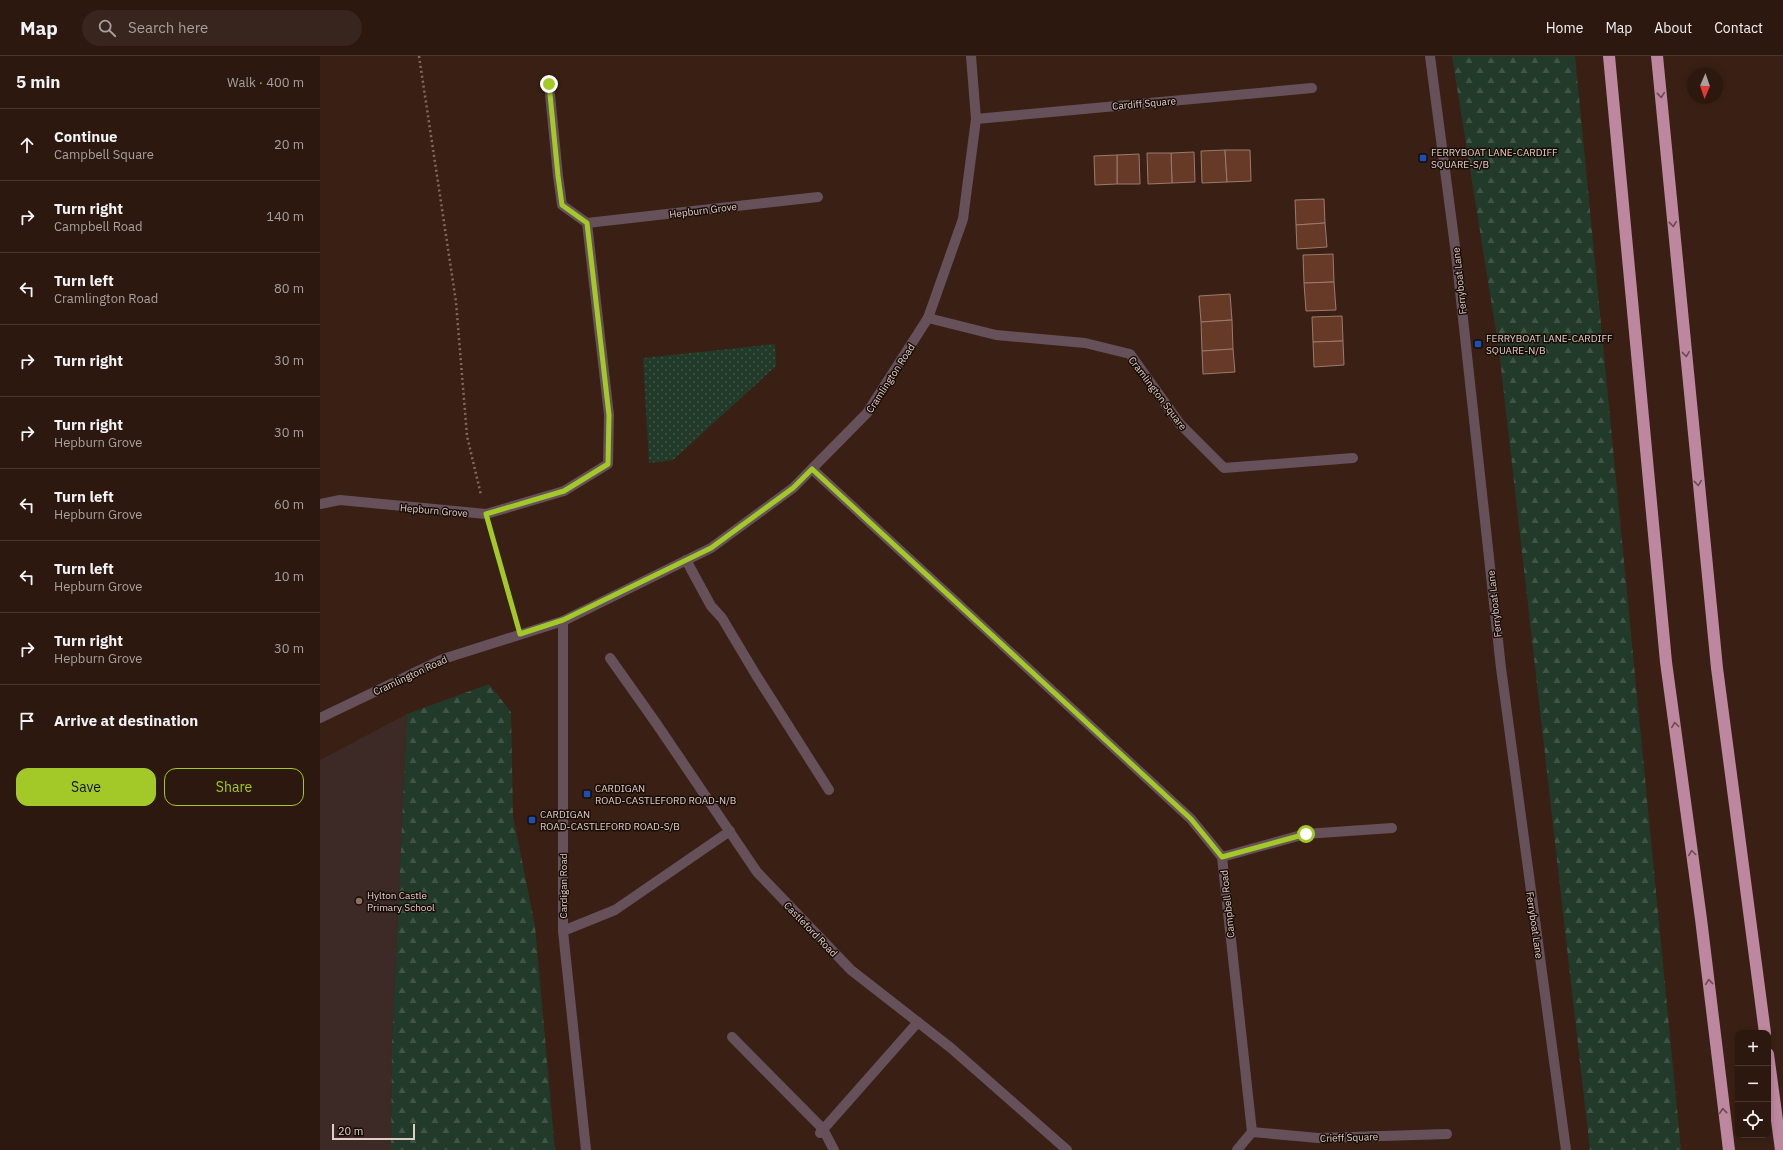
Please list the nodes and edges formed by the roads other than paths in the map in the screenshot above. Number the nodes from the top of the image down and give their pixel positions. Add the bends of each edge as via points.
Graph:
1 (971, 56) edge
2 (1430, 56) edge
3 (1609, 56) edge
4 (1657, 56) edge
5 (549, 84) dead end
6 (1312, 88) dead end
7 (976, 119) junction
8 (818, 197) dead end
9 (587, 223) junction
10 (928, 318) junction
11 (1353, 458) dead end
12 (812, 469) junction
13 (320, 504) edge
14 (686, 560) junction
15 (563, 620) junction
16 (610, 658) dead end
17 (320, 718) edge
18 (829, 790) dead end
19 (1392, 828) dead end
20 (730, 831) junction
21 (1222, 857) junction
22 (563, 931) junction
23 (918, 1022) junction
24 (1765, 1030) edge
25 (732, 1037) dead end
26 (1770, 1066) edge
27 (821, 1131) junction
28 (1252, 1132) junction
29 (1447, 1134) dead end
30 (586, 1150) edge
31 (834, 1150) edge
32 (1067, 1150) edge
33 (1237, 1150) edge
34 (1566, 1150) edge
35 (1729, 1150) edge
36 (1781, 1150) edge

1 - 7 street, Cramlington Road
2 - 34 street, Ferryboat Lane via 1456,254 1501,668
35 -> 3 highway via 1666,662
4 -> 24 highway via 1716,668
5 - 9 street via 562,205
6 - 7 street, Cardiff Square
7 - 10 street, Cramlington Road via 963,219
8 - 9 street, Hepburn Grove
9 - 13 street, Hepburn Grove via 609,415 608,464 564,491 486,514 340,500
10 - 11 street, Cramlington Square via 996,335 1085,343 1130,354 1180,424 1224,468
10 - 12 street, Cramlington Road via 867,413
12 - 14 street, Cramlington Road via 793,488 717,543
12 - 21 street, Campbell Road via 1191,819
14 - 15 street, Cramlington Road
14 - 18 street via 711,606 722,618
15 - 17 street, Cramlington Road via 443,658
15 - 22 street, Cardigan Road
16 - 20 street, Castleford Road
19 - 21 street via 1306,834
20 - 22 street via 615,910
20 - 23 street, Castleford Road via 757,872 851,970
21 - 28 street, Campbell Road
22 - 30 street, Cardigan Road
23 - 27 street
23 - 32 street, Castleford Road
25 - 27 street
26 - 36 highway
27 - 31 street
28 - 29 street, Crieff Square via 1318,1138
28 - 33 street

